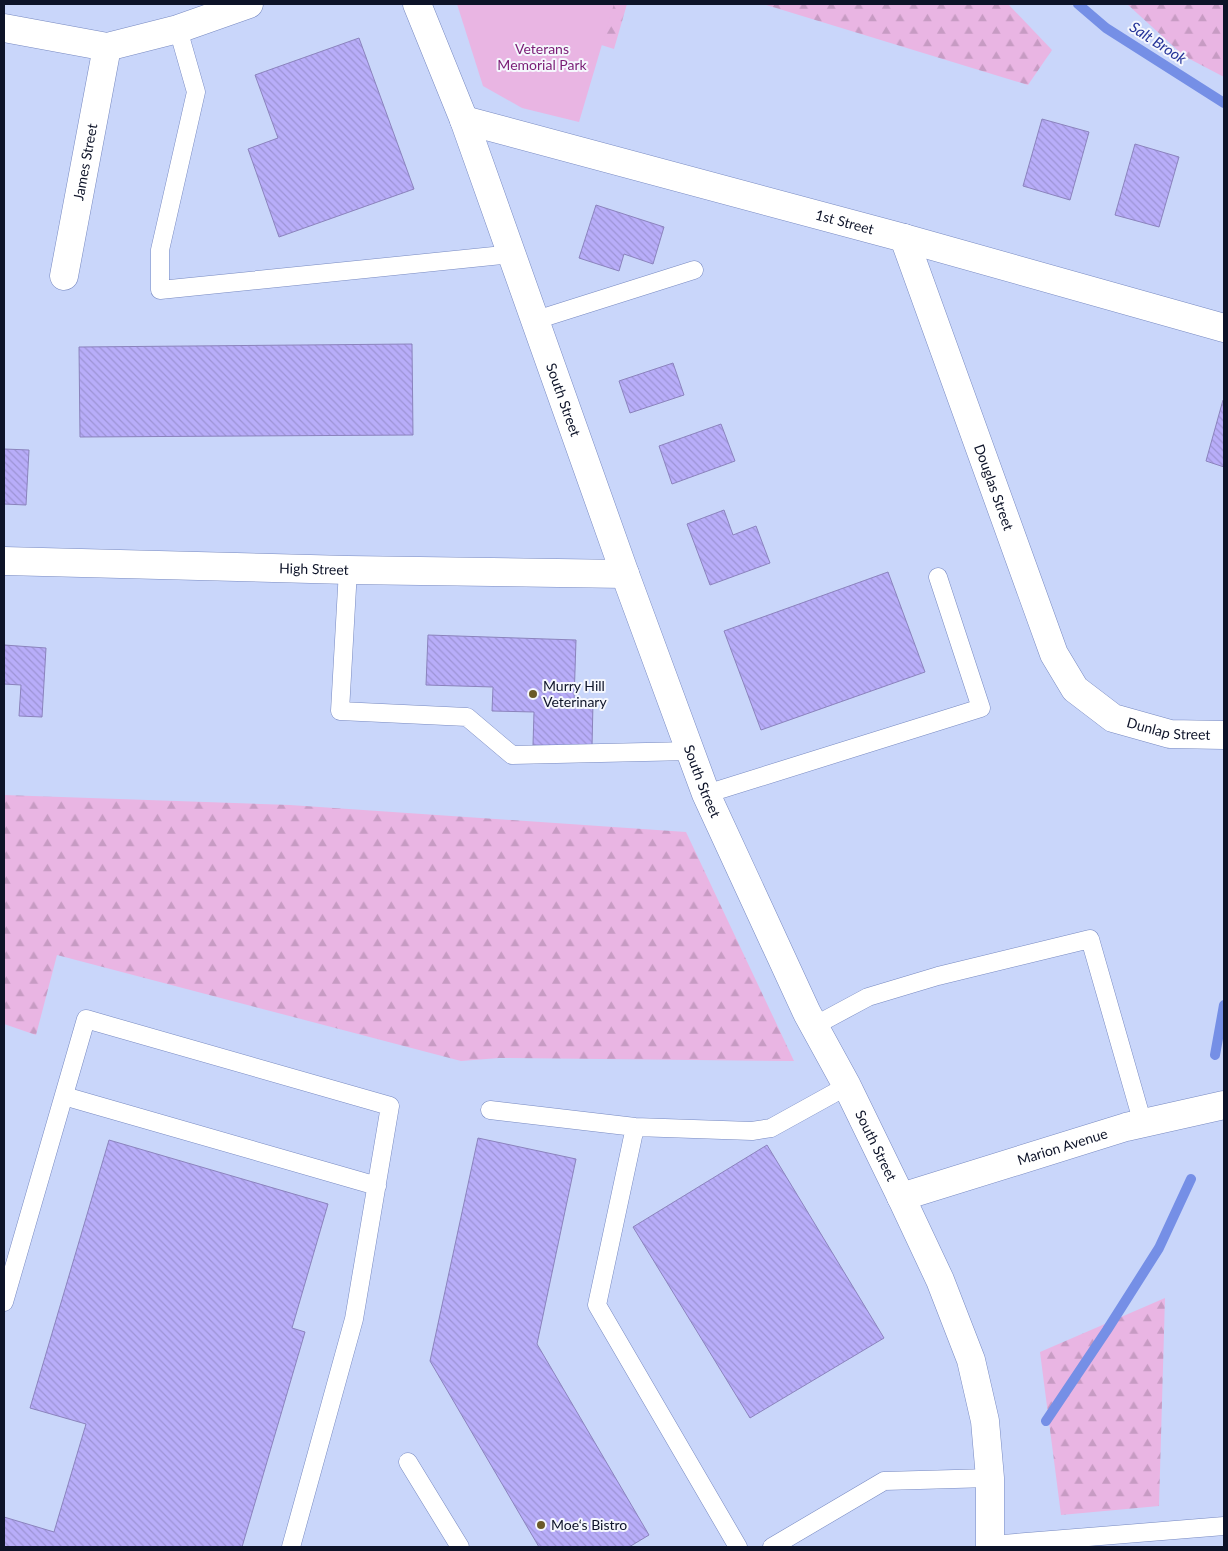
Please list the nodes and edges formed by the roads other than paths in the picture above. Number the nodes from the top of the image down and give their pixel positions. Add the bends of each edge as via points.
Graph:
1 (249, 4) edge
2 (417, 4) edge
3 (4, 28) edge
4 (178, 29) junction
5 (107, 47) junction
6 (464, 120) junction
7 (904, 238) junction
8 (513, 254) junction
9 (694, 270) dead end
10 (64, 276) dead end
11 (536, 320) junction
12 (1224, 328) edge
13 (4, 561) edge
14 (348, 570) junction
15 (625, 574) junction
16 (938, 577) dead end
17 (1113, 718) joint
18 (1224, 735) edge
19 (690, 750) junction
20 (706, 794) junction
21 (814, 1026) junction
22 (847, 1086) junction
23 (64, 1096) junction
24 (1224, 1105) edge
25 (490, 1110) dead end
26 (1143, 1124) junction
27 (635, 1127) junction
28 (377, 1186) junction
29 (901, 1197) junction
30 (4, 1302) edge
31 (408, 1462) dead end
32 (990, 1478) junction
33 (1224, 1526) edge
34 (990, 1546) edge
35 (291, 1547) edge
36 (460, 1547) edge
37 (738, 1547) edge
38 (772, 1547) edge

1 - 4 street
2 - 6 street, South Street
3 - 5 street
4 - 5 street
4 - 8 lane via 196,92 160,250 160,290
5 - 10 street, James Street
6 - 7 street, 1st Street
6 - 8 street, South Street
7 - 12 street, 1st Street
7 - 17 street, Douglas Street via 1054,654 1075,689
8 - 11 street, South Street
9 - 11 lane
11 - 15 street, South Street
13 - 14 street, High Street
14 - 15 street, High Street
14 - 19 lane via 340,711 467,717 512,755
15 - 19 street, South Street
16 - 20 lane via 981,708
17 - 18 street, Dunlap Street via 1170,734
19 - 20 street, South Street
20 - 21 street, South Street
21 - 22 street, South Street
21 - 26 lane via 868,997 938,976 1090,939
22 - 27 lane via 770,1128 752,1131
22 - 29 street, South Street
23 - 28 lane
23 - 28 lane via 86,1019 380,1103 390,1106
23 - 30 lane
24 - 26 street, Marion Avenue
25 - 27 lane
26 - 29 street, Marion Avenue
27 - 37 lane via 597,1305
28 - 35 lane via 354,1319
29 - 32 street, South Street via 940,1280 971,1360 985,1421
31 - 36 lane
32 - 34 street, South Street
32 - 38 lane via 884,1481
33 - 34 lane

